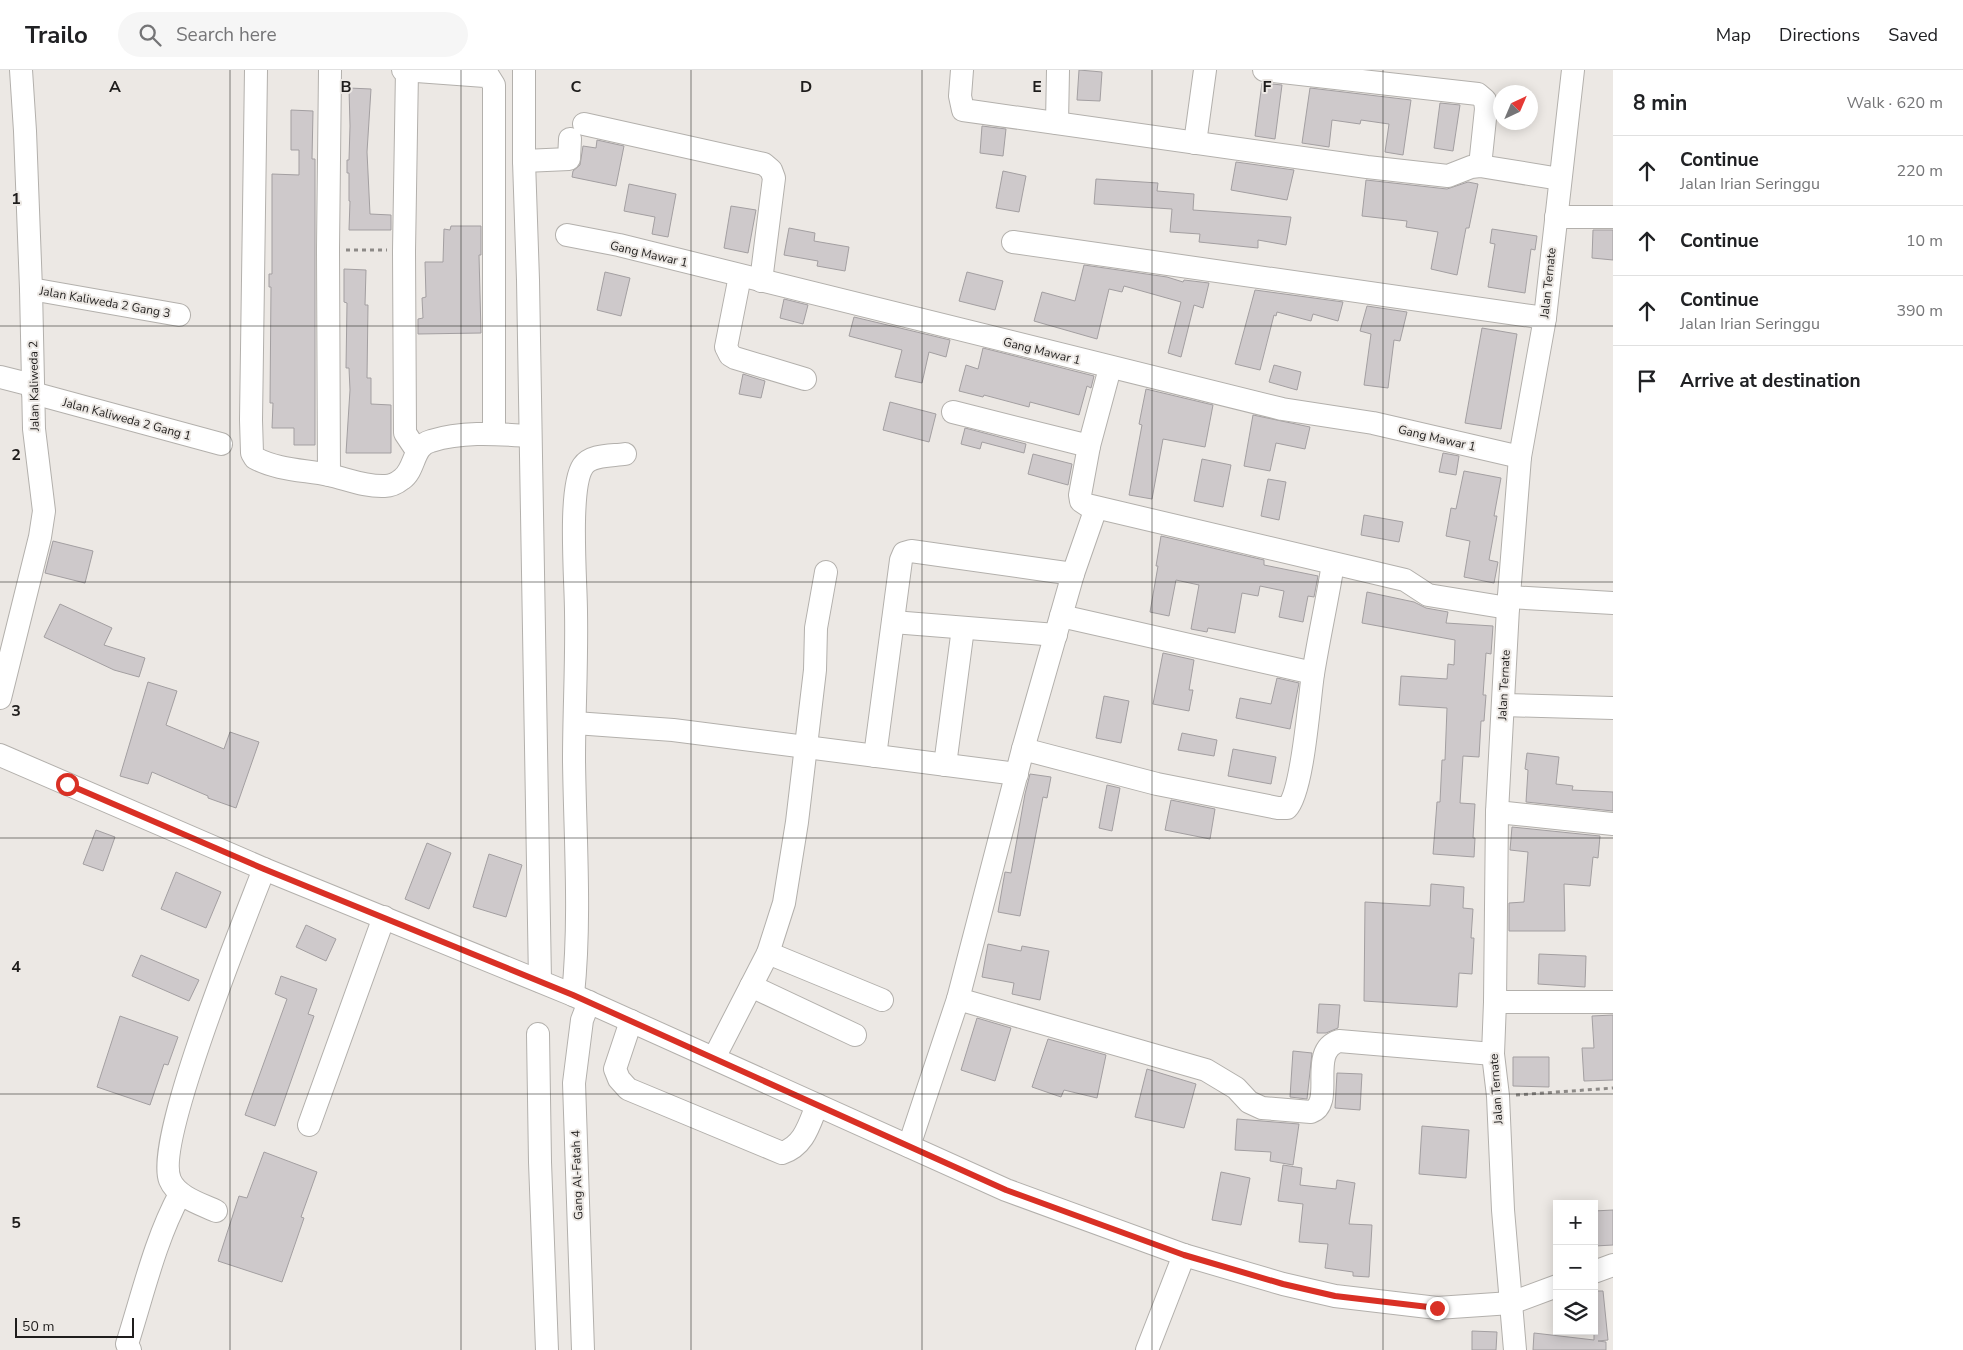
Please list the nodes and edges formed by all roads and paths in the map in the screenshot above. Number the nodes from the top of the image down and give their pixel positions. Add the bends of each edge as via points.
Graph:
1 (21, 70) edge
2 (256, 70) edge
3 (330, 70) edge
4 (403, 70) edge
5 (407, 70) edge
6 (524, 70) edge
7 (962, 70) edge
8 (1058, 70) edge
9 (1206, 70) edge
10 (1264, 70) edge
11 (1573, 70) edge
12 (1057, 123) junction
13 (1195, 143) junction
14 (528, 160) junction
15 (1480, 166) junction
16 (1560, 178) junction
17 (1556, 216) junction
18 (1613, 217) edge
19 (567, 235) dead end
20 (1013, 242) dead end
21 (328, 249) junction
22 (404, 251) junction
23 (751, 278) junction
24 (495, 280) junction
25 (528, 280) junction
26 (31, 289) junction
27 (179, 316) dead end
28 (1544, 318) junction
29 (1110, 368) junction
30 (0, 377) edge
31 (805, 379) dead end
32 (33, 389) junction
33 (953, 412) dead end
34 (494, 434) junction
35 (529, 436) junction
36 (221, 444) dead end
37 (1090, 446) junction
38 (417, 451) junction
39 (625, 454) dead end
40 (1520, 457) junction
41 (329, 475) junction
42 (1096, 508) junction
43 (1334, 564) junction
44 (826, 572) dead end
45 (1073, 574) junction
46 (1509, 603) junction
47 (1613, 603) edge
48 (893, 622) junction
49 (1059, 626) junction
50 (964, 628) junction
51 (1313, 673) junction
52 (0, 698) edge
53 (1503, 706) junction
54 (1613, 708) edge
55 (575, 723) junction
56 (805, 746) junction
57 (1023, 750) junction
58 (0, 755) edge
59 (875, 756) junction
60 (945, 765) junction
61 (1017, 774) junction
62 (1497, 812) junction
63 (1613, 824) edge
64 (264, 869) junction
65 (384, 916) junction
66 (768, 953) junction
67 (751, 986) junction
68 (566, 992) junction
69 (958, 999) junction
70 (882, 1000) dead end
71 (1495, 1002) junction
72 (1613, 1002) edge
73 (631, 1021) junction
74 (538, 1034) dead end
75 (855, 1034) dead end
76 (1493, 1054) junction
77 (714, 1058) junction
78 (1613, 1088) edge
79 (1498, 1096) junction
80 (817, 1105) junction
81 (309, 1126) dead end
82 (909, 1146) junction
83 (180, 1194) junction
84 (216, 1211) dead end
85 (1184, 1255) junction
86 (1613, 1266) edge
87 (1598, 1271) edge
88 (1553, 1288) edge
89 (1512, 1303) junction
90 (130, 1350) edge
91 (547, 1350) edge
92 (583, 1350) edge
93 (1148, 1350) edge
94 (1515, 1350) edge

1 - 26 street, Jalan Kaliweda 2
2 - 41 street via 252,453 260,461 278,467
3 - 21 street
4 - 5 street
5 - 22 street
5 - 24 street via 485,76 494,85
6 - 14 street
7 - 12 street via 960,96 963,110
8 - 12 street
9 - 13 street
10 - 15 street via 1478,94 1486,109
11 - 16 street, Jalan Ternate
12 - 13 street
13 - 15 street via 1448,176
14 - 23 street via 569,159 577,132 764,164 774,178
14 - 25 street
15 - 16 street
16 - 17 street, Jalan Ternate
17 - 18 street
17 - 28 street, Jalan Ternate
19 - 23 street, Gang Mawar 1
20 - 28 street
21 - 22 path
21 - 41 street
22 - 38 street via 405,433
23 - 29 street, Gang Mawar 1
23 - 31 street via 726,347 730,355
24 - 25 street
24 - 34 street
25 - 35 street
26 - 27 street, Jalan Kaliweda 2 Gang 3
26 - 32 street, Jalan Kaliweda 2
28 - 40 street, Jalan Ternate
29 - 37 street
29 - 40 street, Gang Mawar 1 via 1282,409 1373,423
30 - 32 street, Jalan Kaliweda 2 Gang 1
32 - 36 street, Jalan Kaliweda 2 Gang 1
32 - 52 street, Jalan Kaliweda 2 via 34,429 44,511
33 - 37 street
34 - 35 street
34 - 38 street via 429,441
35 - 68 street
37 - 42 street via 1080,495 1081,501
38 - 41 street via 410,470 395,484 358,483
39 - 55 street via 590,459 578,478 574,501
40 - 46 street, Jalan Ternate
42 - 43 street
42 - 45 street
43 - 46 street via 1405,580 1428,595
43 - 51 street
44 - 56 street via 816,628 815,670
45 - 48 street via 911,551 904,553 902,560
45 - 49 street
46 - 47 street
46 - 53 street, Jalan Ternate
48 - 50 street
48 - 59 street
49 - 50 street
49 - 51 street
49 - 57 street
50 - 60 street
51 - 57 street via 1300,769 1294,799 1287,808 1204,794
53 - 54 street
53 - 62 street, Jalan Ternate
55 - 56 street via 674,730
55 - 68 street via 578,878
56 - 59 street
56 - 66 street via 784,903
57 - 61 street
58 - 64 street
59 - 60 street
60 - 61 street
61 - 69 street
62 - 63 street
62 - 71 street, Jalan Ternate
64 - 65 street
64 - 83 street via 191,1064 169,1147 169,1178
65 - 68 street
65 - 81 street
66 - 67 street
66 - 70 street
67 - 75 street
67 - 77 street
68 - 73 street
68 - 92 street, Gang Al-Fatah 4 via 582,1020 574,1082
69 - 76 street via 1206,1070 1262,1108 1315,1110 1321,1096 1324,1053 1332,1043 1339,1041
69 - 82 street
71 - 72 street
71 - 76 street, Jalan Ternate
73 - 77 street
73 - 80 street via 615,1069 619,1080 628,1089 782,1154 802,1142
74 - 91 street
76 - 79 street, Jalan Ternate
77 - 80 street
78 - 79 path
79 - 89 street, Jalan Ternate via 1503,1210
80 - 82 street
82 - 85 street via 1006,1190
83 - 84 street
83 - 90 street via 158,1247 127,1344
85 - 89 street via 1335,1296 1437,1308
85 - 93 street
86 - 87 street
88 - 89 street
89 - 94 street, Jalan Ternate

